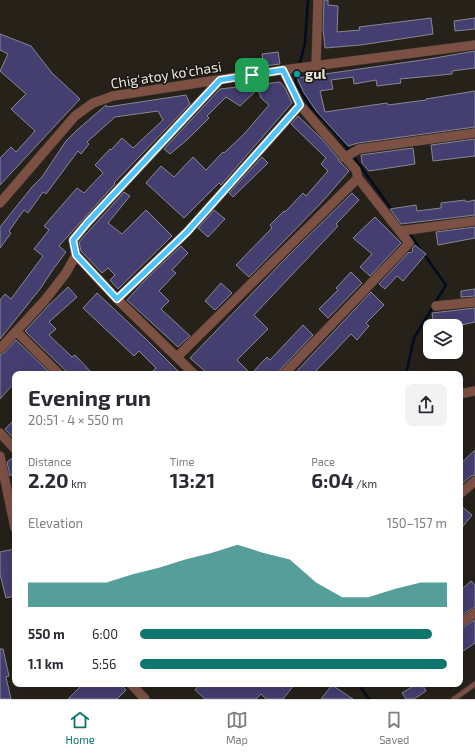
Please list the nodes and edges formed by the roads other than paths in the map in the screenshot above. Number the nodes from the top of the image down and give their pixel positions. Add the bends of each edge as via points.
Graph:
1 (318, 0) edge
2 (475, 45) edge
3 (316, 66) junction
4 (283, 70) junction
5 (220, 80) junction
6 (300, 105) junction
7 (475, 133) edge
8 (347, 156) junction
9 (358, 178) junction
10 (0, 204) edge
11 (475, 221) edge
12 (400, 231) junction
13 (76, 255) junction
14 (117, 299) junction
15 (475, 302) edge
16 (436, 306) dead end
17 (17, 332) junction
18 (0, 349) edge
19 (177, 358) junction
20 (56, 371) edge
21 (191, 371) edge
22 (287, 371) edge
23 (475, 391) edge
24 (463, 393) edge
25 (0, 433) edge
26 (12, 446) edge
27 (0, 456) edge
28 (475, 481) edge
29 (463, 491) edge
30 (12, 514) edge
31 (475, 613) edge
32 (463, 622) edge
33 (475, 684) edge
34 (134, 687) edge
35 (145, 699) edge
36 (454, 699) edge

1 - 3 street
2 - 3 street, Chig'atoy ko'chasi
3 - 4 street, Chig'atoy ko'chasi
4 - 5 street, Chig'atoy ko'chasi
4 - 6 street
5 - 10 street, Chig'atoy ko'chasi via 113,96 93,103 75,116
5 - 13 street via 73,240
6 - 8 street
6 - 14 street via 187,232
7 - 8 street via 359,149
8 - 9 street
9 - 12 street
9 - 19 street
11 - 12 street
12 - 22 street via 409,243
13 - 14 street
13 - 17 street via 66,273
14 - 19 street
15 - 16 street
17 - 18 street
17 - 20 street
19 - 21 street
23 - 24 street
25 - 26 street
27 - 30 street
28 - 29 street
31 - 32 street
33 - 36 lane
34 - 35 street

